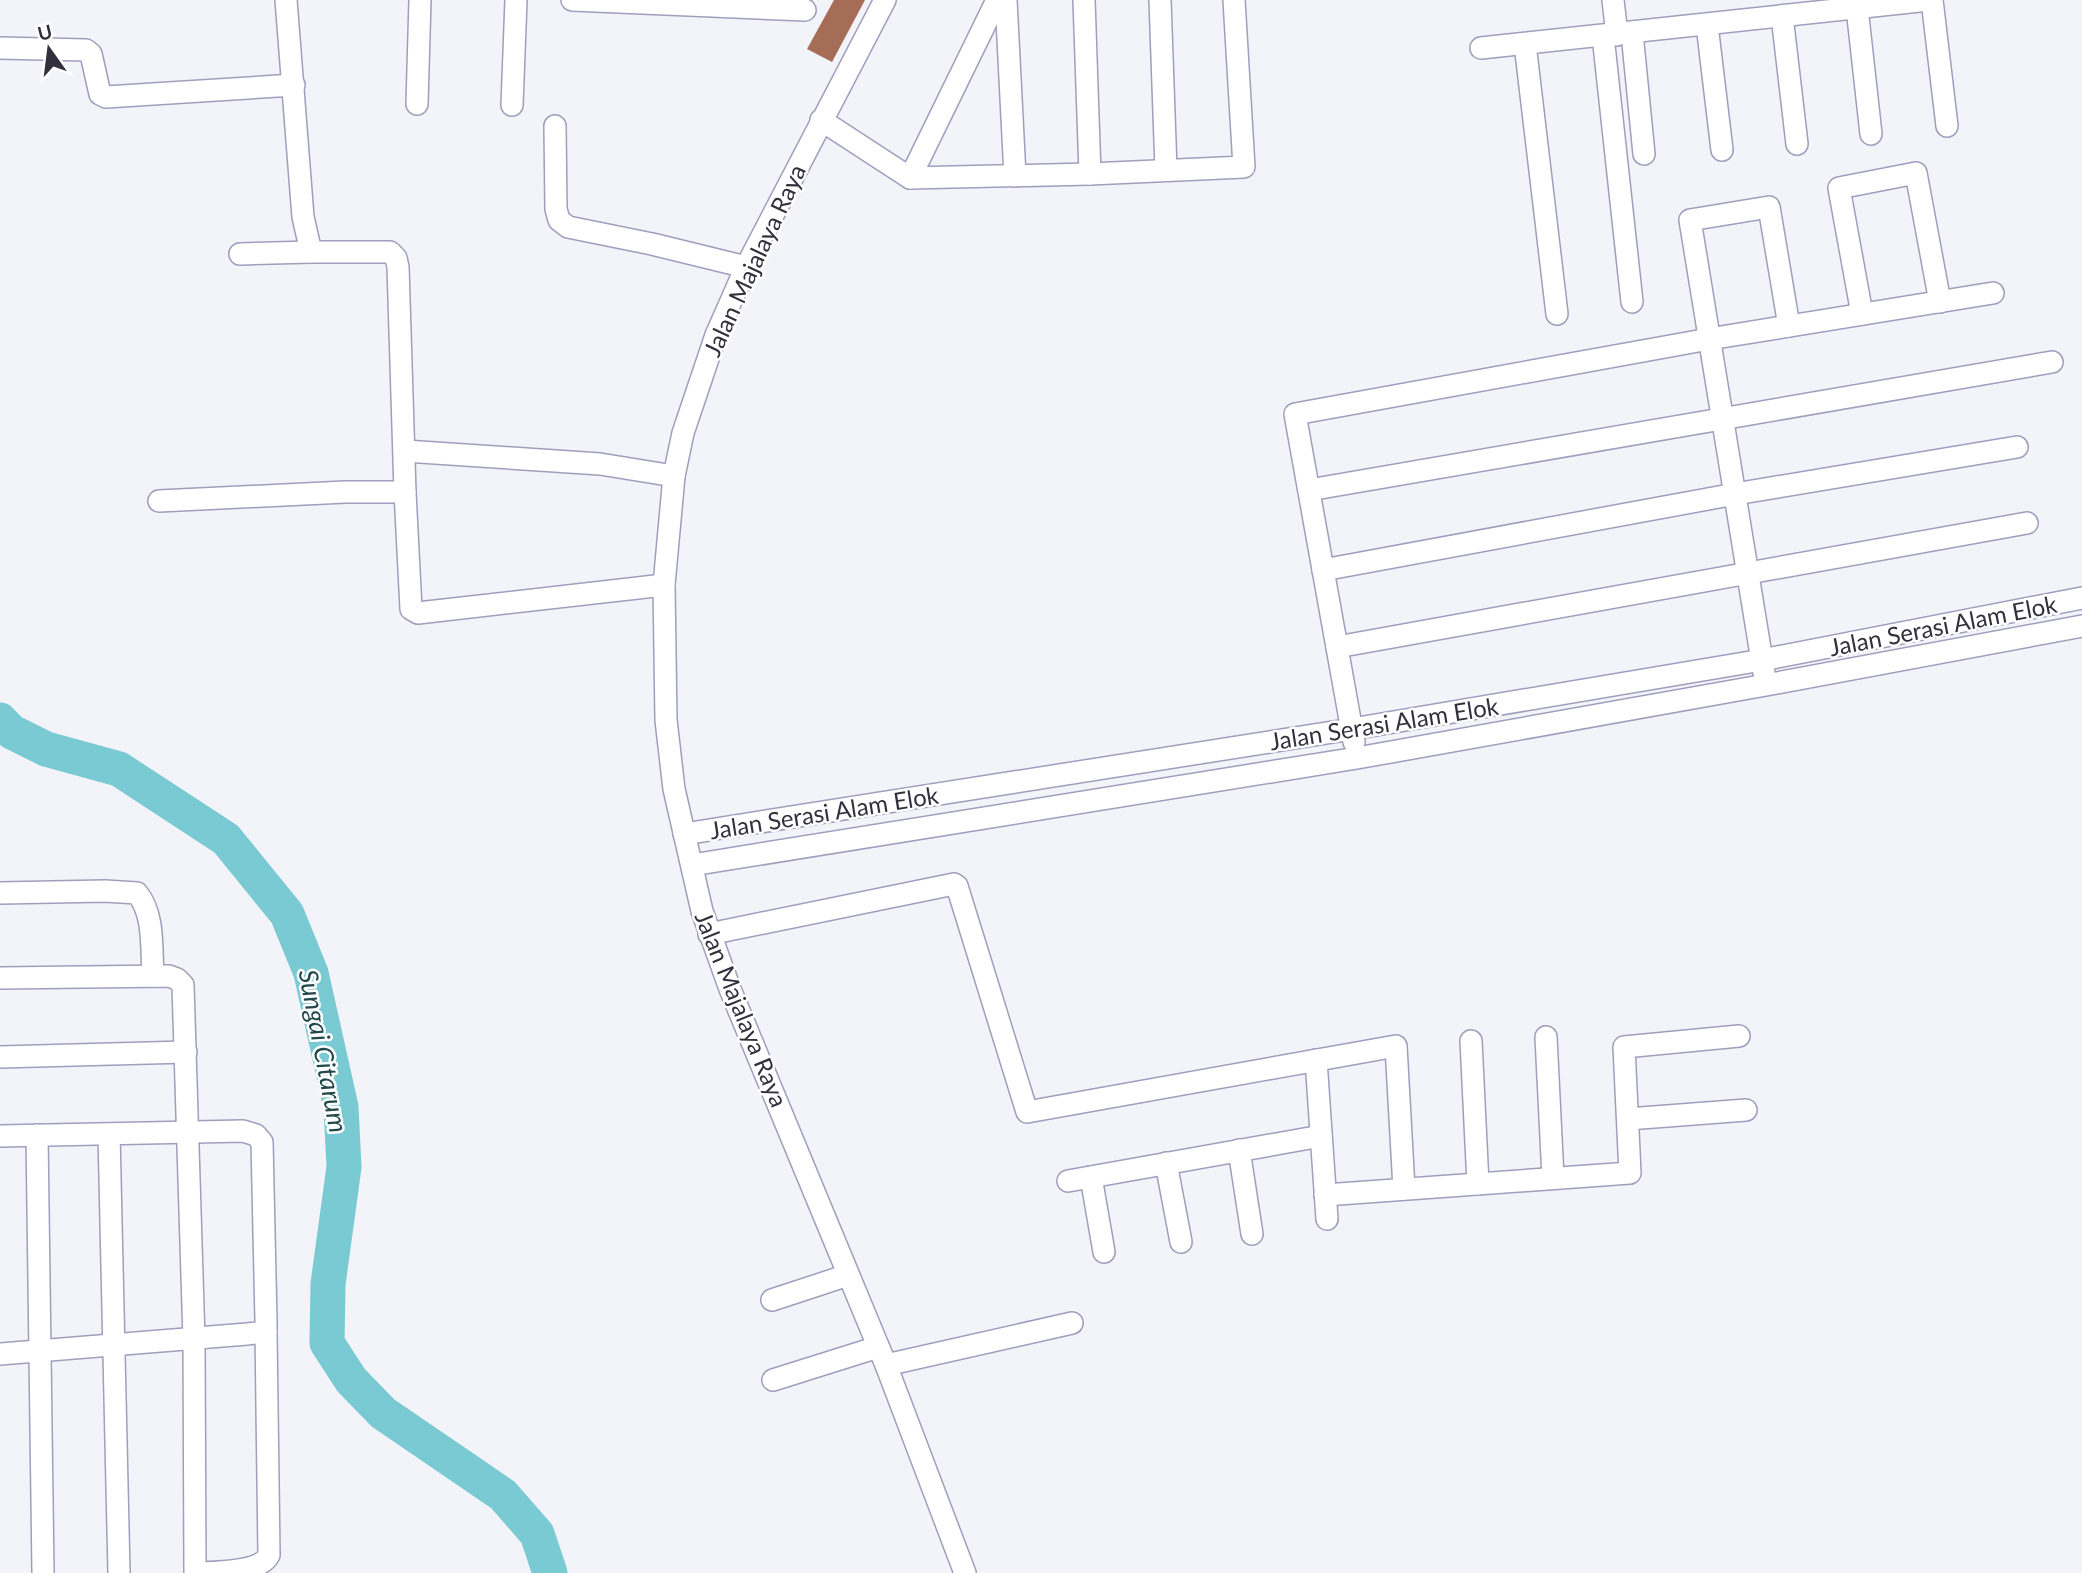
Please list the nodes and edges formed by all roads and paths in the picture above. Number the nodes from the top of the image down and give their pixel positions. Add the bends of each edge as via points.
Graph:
1 (286, 0) edge
2 (419, 0) edge
3 (516, 0) edge
4 (572, 0) edge
5 (885, 0) edge
6 (997, 0) edge
7 (1006, 0) edge
8 (1084, 0) edge
9 (1160, 0) edge
10 (1234, 0) edge
11 (1613, 0) edge
12 (1930, 0) edge
13 (1889, 2) edge
14 (1857, 8) junction
15 (805, 10) dead end
16 (1782, 16) junction
17 (1707, 25) junction
18 (1617, 35) junction
19 (1525, 44) junction
20 (0, 48) edge
21 (1481, 48) dead end
22 (294, 85) junction
23 (417, 104) dead end
24 (512, 105) dead end
25 (821, 120) junction
26 (555, 126) dead end
27 (1947, 126) dead end
28 (1871, 134) dead end
29 (1797, 144) dead end
30 (1722, 150) dead end
31 (1644, 154) dead end
32 (1166, 170) junction
33 (1090, 174) junction
34 (1015, 176) junction
35 (909, 178) junction
36 (311, 252) junction
37 (240, 254) dead end
38 (746, 267) junction
39 (1993, 293) dead end
40 (1632, 302) dead end
41 (1940, 302) junction
42 (1557, 314) dead end
43 (1862, 314) junction
44 (1789, 326) junction
45 (1709, 339) junction
46 (2052, 362) dead end
47 (1723, 419) junction
48 (2017, 447) dead end
49 (405, 451) junction
50 (674, 476) junction
51 (1309, 490) junction
52 (405, 492) junction
53 (1735, 494) junction
54 (159, 501) dead end
55 (2027, 523) dead end
56 (1323, 570) junction
57 (1748, 573) junction
58 (664, 585) junction
59 (2082, 598) edge
60 (2082, 626) edge
61 (1337, 647) junction
62 (1762, 660) junction
63 (1766, 685) junction
64 (1352, 729) junction
65 (1357, 758) junction
66 (763, 821) junction
67 (684, 834) junction
68 (767, 852) junction
69 (692, 865) junction
70 (0, 893) edge
71 (709, 934) junction
72 (153, 976) junction
73 (0, 978) edge
74 (1739, 1036) dead end
75 (1546, 1037) dead end
76 (1471, 1041) dead end
77 (186, 1052) junction
78 (0, 1057) edge
79 (1316, 1060) junction
80 (1746, 1110) dead end
81 (1628, 1119) junction
82 (188, 1133) junction
83 (109, 1134) junction
84 (37, 1135) junction
85 (0, 1136) edge
86 (1321, 1136) junction
87 (1239, 1150) junction
88 (1166, 1163) junction
89 (1091, 1177) junction
90 (1553, 1178) junction
91 (1068, 1181) dead end
92 (1478, 1184) junction
93 (1404, 1189) junction
94 (1325, 1195) junction
95 (1327, 1219) dead end
96 (1252, 1234) dead end
97 (1181, 1242) dead end
98 (1104, 1252) dead end
99 (848, 1275) junction
100 (772, 1300) dead end
101 (1072, 1323) dead end
102 (266, 1332) junction
103 (194, 1340) junction
104 (113, 1346) junction
105 (40, 1351) junction
106 (0, 1354) edge
107 (882, 1356) junction
108 (773, 1380) dead end
109 (962, 1572) edge
110 (43, 1573) edge
111 (119, 1573) edge

1 - 22 street
2 - 23 street
3 - 24 street
4 - 15 street
5 - 25 street, Jalan Majalaya Raya
6 - 35 street
7 - 34 street
8 - 33 street
9 - 32 street
10 - 32 street via 1244,167
11 - 18 street
12 - 13 street
12 - 27 street
13 - 14 street
14 - 16 street
14 - 28 street
16 - 17 street
16 - 29 street
17 - 18 street
17 - 30 street
18 - 19 street
18 - 31 street
18 - 40 street
19 - 21 street
19 - 42 street
20 - 22 street via 86,50 91,54 100,94 106,97
22 - 36 street via 303,217
25 - 35 street
25 - 38 street, Jalan Majalaya Raya
26 - 38 street via 556,209 559,220 568,227
32 - 33 street
33 - 34 street
34 - 35 street
36 - 37 street
36 - 49 street via 381,251 396,258
38 - 50 street, Jalan Majalaya Raya via 716,335 683,433
39 - 41 street
41 - 43 street
41 - 43 street via 1916,173 1839,188
43 - 44 street
44 - 45 street
44 - 45 street via 1769,206 1690,220
45 - 47 street
45 - 51 street via 1295,414
46 - 47 street
47 - 51 street
47 - 53 street
48 - 53 street
49 - 50 street via 600,464
49 - 52 street
50 - 58 street, Jalan Majalaya Raya
51 - 56 street
52 - 54 street
52 - 58 street via 414,612
53 - 56 street
53 - 57 street
55 - 57 street
56 - 61 street
57 - 61 street
57 - 62 street
58 - 67 street, Jalan Majalaya Raya via 668,747
59 - 62 street, Jalan Serasi Alam Elok
60 - 63 street, Jalan Serasi Alam Elok
61 - 64 street
62 - 63 street
62 - 64 street, Jalan Serasi Alam Elok
63 - 65 street, Jalan Serasi Alam Elok
64 - 65 street
64 - 66 street, Jalan Serasi Alam Elok
65 - 68 street, Jalan Serasi Alam Elok
66 - 67 street, Jalan Serasi Alam Elok
66 - 68 street
67 - 69 street, Jalan Majalaya Raya
68 - 69 street, Jalan Serasi Alam Elok
69 - 71 street, Jalan Majalaya Raya
70 - 72 street via 137,894 149,919
71 - 79 street via 954,884 1027,1112
71 - 99 street, Jalan Majalaya Raya
72 - 73 street
72 - 77 street via 169,976 183,985
74 - 81 street via 1624,1047
75 - 90 street
76 - 92 street
77 - 78 street
77 - 82 street
79 - 86 street
79 - 93 street via 1396,1046
80 - 81 street
81 - 90 street via 1630,1173
82 - 83 street
82 - 102 street via 243,1131 257,1135 262,1142
82 - 103 street
83 - 84 street
83 - 104 street
84 - 85 street
84 - 105 street
86 - 87 street
86 - 94 street
87 - 88 street
87 - 96 street
88 - 89 street
88 - 97 street
89 - 91 street
89 - 98 street
90 - 92 street
92 - 93 street
93 - 94 street
94 - 95 street
99 - 100 street
99 - 107 street, Jalan Majalaya Raya
101 - 107 street
102 - 103 street
102 - 103 street via 269,1555 259,1568 243,1571 195,1573
103 - 104 street
104 - 105 street
104 - 111 street
105 - 106 street
105 - 110 street
107 - 108 street
107 - 109 street, Jalan Majalaya Raya

